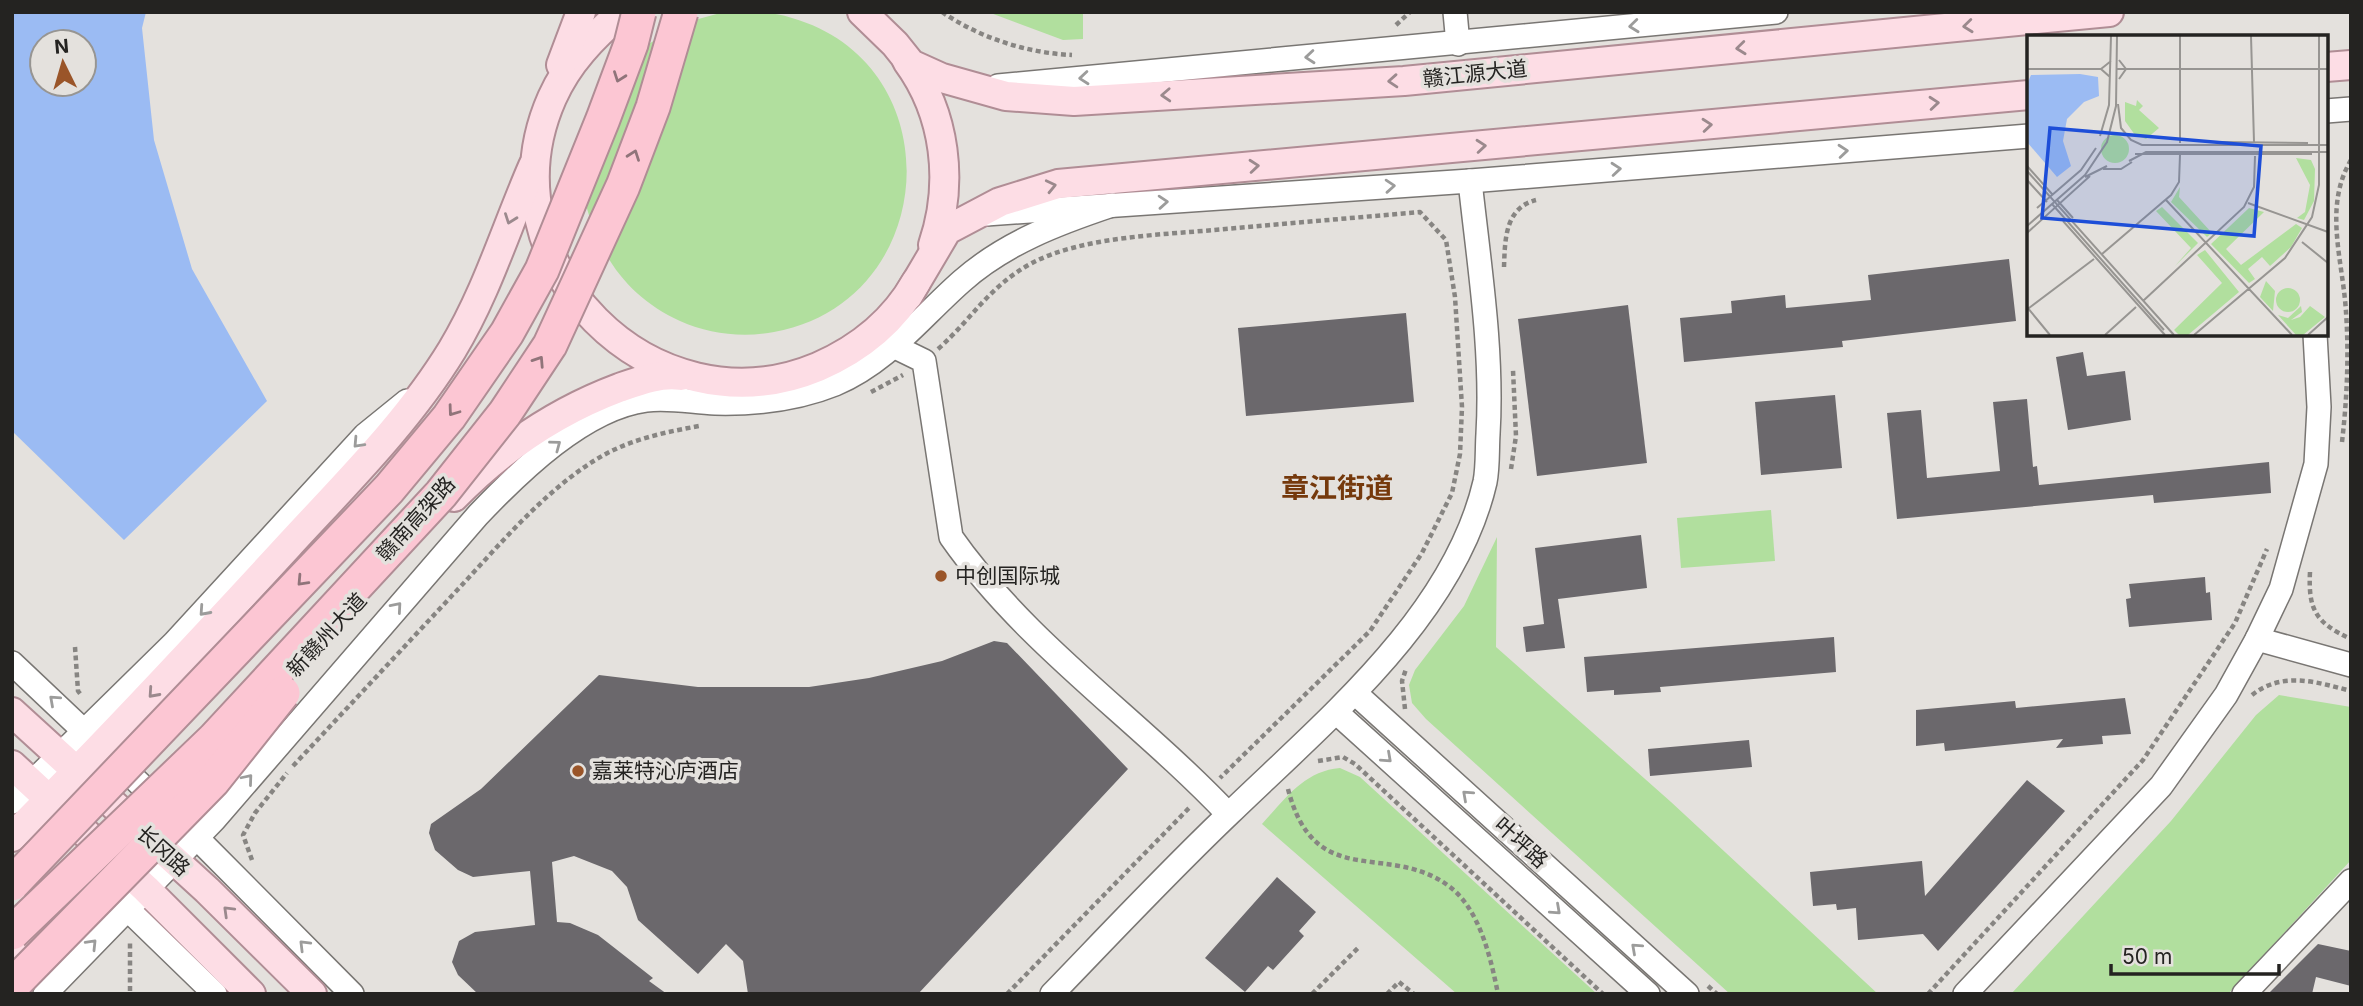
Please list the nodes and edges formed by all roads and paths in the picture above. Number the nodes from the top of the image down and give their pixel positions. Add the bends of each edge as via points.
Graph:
1 (582, 12) edge
2 (622, 12) edge
3 (639, 12) edge
4 (681, 12) edge
5 (942, 12) edge
6 (1410, 12) edge
7 (1455, 12) edge
8 (1776, 12) edge
9 (2109, 12) edge
10 (862, 14) edge
11 (1393, 29) dead end
12 (895, 44) junction
13 (1458, 44) junction
14 (1086, 55) dead end
15 (2351, 65) edge
16 (2328, 67) edge
17 (974, 89) junction
18 (2027, 94) edge
19 (552, 98) junction
20 (2351, 109) edge
21 (2328, 111) edge
22 (2027, 136) edge
23 (537, 157) junction
24 (1471, 181) junction
25 (1541, 199) dead end
26 (1112, 205) junction
27 (972, 215) junction
28 (1505, 278) dead end
29 (908, 296) junction
30 (2315, 336) edge
31 (883, 341) junction
32 (1512, 358) dead end
33 (925, 361) junction
34 (723, 382) junction
35 (863, 395) dead end
36 (712, 424) dead end
37 (1510, 475) dead end
38 (441, 494) junction
39 (2271, 541) dead end
40 (2257, 639) junction
41 (75, 647) dead end
42 (12, 663) edge
43 (2351, 665) edge
44 (1407, 666) dead end
45 (78, 691) dead end
46 (1354, 693) junction
47 (12, 712) edge
48 (1336, 712) junction
49 (1406, 713) dead end
50 (94, 738) junction
51 (135, 755) junction
52 (68, 764) junction
53 (1308, 764) dead end
54 (1206, 791) junction
55 (1277, 794) dead end
56 (22, 801) edge
57 (166, 807) junction
58 (1228, 814) junction
59 (141, 832) junction
60 (229, 835) dead end
61 (243, 835) junction
62 (196, 836) junction
63 (175, 860) junction
64 (254, 865) dead end
65 (103, 869) junction
66 (12, 871) edge
67 (2351, 881) edge
68 (12, 884) edge
69 (136, 899) junction
70 (2328, 906) junction
71 (2351, 911) edge
72 (12, 933) edge
73 (130, 939) dead end
74 (1360, 946) dead end
75 (12, 959) edge
76 (12, 986) edge
77 (1697, 989) edge
78 (130, 991) dead end
79 (45, 994) edge
80 (215, 994) edge
81 (251, 994) edge
82 (312, 994) edge
83 (352, 994) edge
84 (1007, 994) edge
85 (1052, 994) edge
86 (1312, 994) edge
87 (1387, 994) edge
88 (1414, 994) edge
89 (1498, 994) edge
90 (1603, 994) edge
91 (1648, 994) edge
92 (1717, 994) edge
93 (1928, 994) edge
94 (1965, 994) edge
95 (2244, 994) edge

1 - 19 main road via 565,48
2 - 19 main road via 593,36
3 -> 51 highway, 赣南高架路, bridge via 564,220 507,333 449,417 389,489
38 -> 4 highway, 赣南高架路, bridge via 505,413 550,345 623,186
5 - 14 path via 969,31 1047,54
6 - 11 path
7 - 13 street
8 -> 13 street
9 -> 17 main road, 赣江源大道 via 1404,81 1074,101
10 - 12 main road, 赣江源大道
12 - 17 main road, 赣江源大道 via 911,64
12 - 29 main road via 918,76 934,111 943,148 945,187 936,238
13 -> 17 street
15 - 16 main road
27 -> 18 main road via 1029,192 1088,180
19 - 23 main road
20 - 21 street
24 -> 22 street
23 - 34 main road via 536,197 544,237 559,275 582,308 611,337 645,359 683,374
23 -> 50 main road via 482,293 429,384 382,444
26 -> 24 street
24 - 46 street via 1489,369 1486,480 1451,564 1408,631
25 - 28 path via 1523,203 1512,215 1506,234
26 - 27 street
26 - 31 street via 1028,237 989,260
27 - 29 main road via 947,229
29 - 31 main road
30 - 40 street via 2319,407 2315,464 2281,589
31 - 33 street
31 - 34 main road via 802,373
62 -> 31 street via 478,515 509,482 575,431 610,411 644,400 736,403 833,385 864,369
32 - 37 path via 1516,436
33 - 35 path via 885,387
33 - 54 street via 951,537 1016,615
33 - 54 path via 982,299 1005,281 1033,262 1075,249 1133,237 1420,212 1446,240 1455,297 1462,407 1460,454 1440,522 1370,631
34 - 57 main road, 新赣州大道 via 667,374 632,384 565,411 506,449 454,498
36 - 61 path via 660,433 625,446 601,456 564,485 510,534 290,770
38 - 72 highway, 赣南高架路, bridge via 214,739
38 - 76 highway, bridge via 213,782
39 - 93 path via 2235,623 2143,760
40 - 43 street
40 - 94 street via 2227,695 2161,786
41 - 45 path
50 -> 42 street
44 - 49 path via 1402,681
46 - 48 street
77 -> 46 street, 叶坪路
47 - 52 main road, 长冈路
48 - 58 street
48 -> 91 street, 叶坪路
50 - 52 main road
50 - 57 street
51 - 66 highway, bridge
51 - 68 highway, 赣南高架路, bridge
52 - 56 main road
52 - 59 main road, 长冈路
53 - 90 path via 1343,757 1355,764
54 - 58 street
54 - 84 path
55 - 89 path via 1287,784 1308,833 1340,858 1402,867 1451,887 1477,926
56 - 65 main road, 长冈路
57 - 59 main road, 新赣州大道
57 - 62 street
58 - 85 street
59 - 63 main road, 长冈路
59 - 65 main road, 新赣州大道
60 - 61 path
61 - 64 path
62 - 63 street
83 -> 62 street
63 - 69 street
82 -> 63 main road, 长冈路
65 - 69 main road, 长冈路
65 - 75 main road, 新赣州大道
67 - 70 street
79 -> 69 street
69 - 80 street
69 - 81 main road, 长冈路
70 - 71 street
70 - 95 street
73 - 78 path
74 - 86 path
77 - 92 path
87 - 88 path via 1399,982

